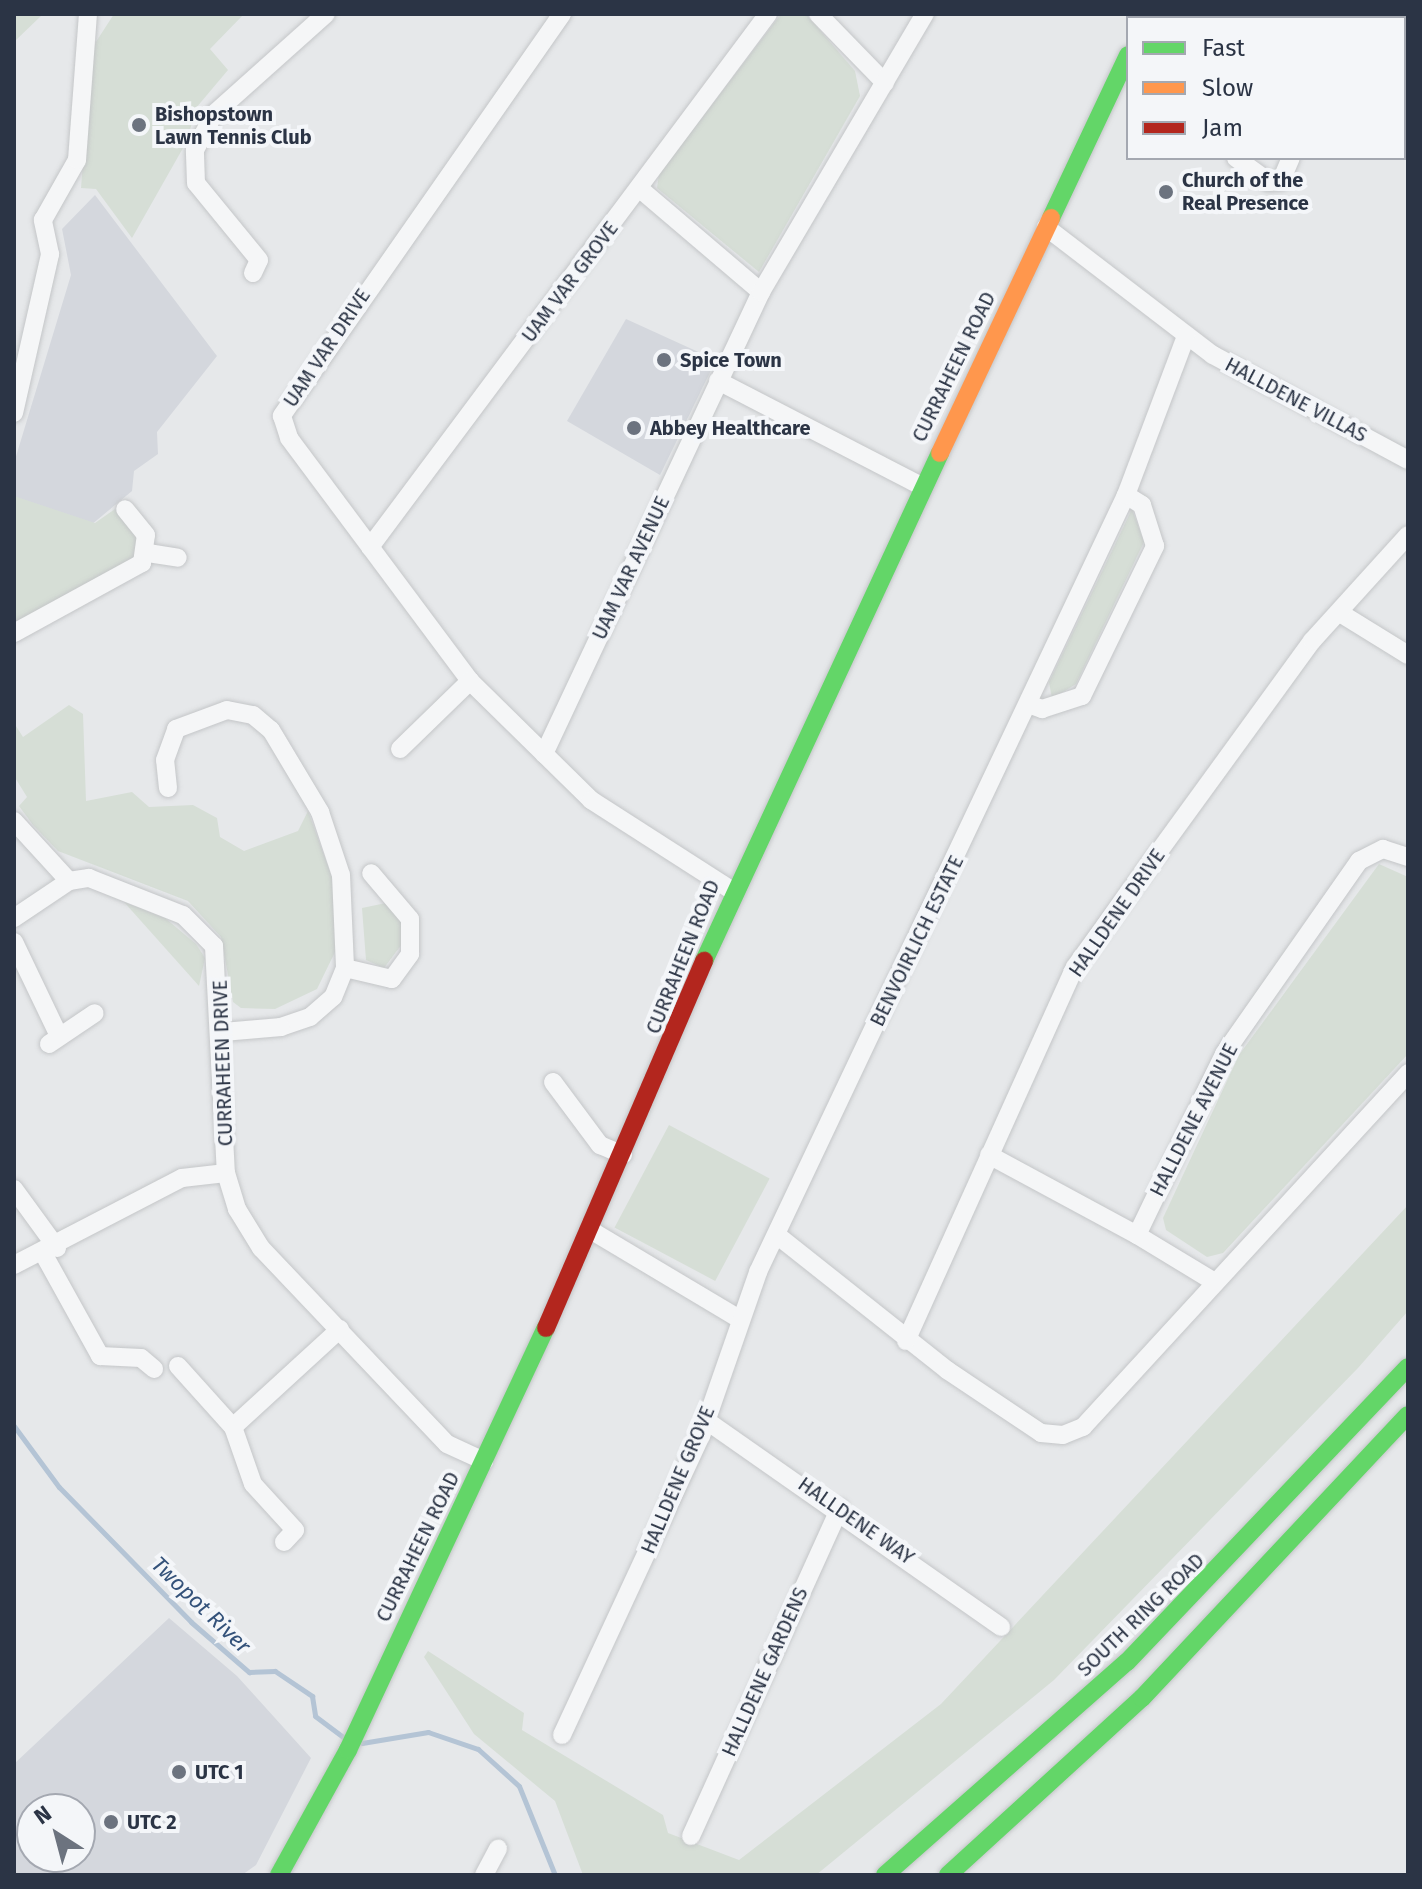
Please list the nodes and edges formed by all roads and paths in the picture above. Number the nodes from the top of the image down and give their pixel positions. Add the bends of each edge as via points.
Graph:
1 (88, 14) edge
2 (326, 14) edge
3 (562, 14) edge
4 (768, 14) edge
5 (818, 14) edge
6 (925, 14) edge
7 (1123, 81) edge
8 (885, 83) junction
9 (1239, 160) edge
10 (1290, 160) edge
11 (640, 189) junction
12 (1046, 227) junction
13 (253, 273) dead end
14 (761, 292) junction
15 (1186, 336) junction
16 (718, 381) junction
17 (14, 413) edge
18 (1408, 460) edge
19 (921, 486) junction
20 (1126, 495) junction
21 (125, 509) dead end
22 (1408, 535) edge
23 (370, 547) junction
24 (148, 553) junction
25 (178, 558) dead end
26 (1340, 613) junction
27 (14, 633) edge
28 (1408, 655) edge
29 (470, 681) junction
30 (1031, 705) junction
31 (400, 749) dead end
32 (544, 754) junction
33 (168, 788) dead end
34 (14, 821) edge
35 (1408, 857) edge
36 (371, 873) dead end
37 (69, 881) junction
38 (733, 891) junction
39 (14, 918) edge
40 (14, 942) edge
41 (345, 968) junction
42 (95, 1013) dead end
43 (223, 1032) junction
44 (1408, 1073) edge
45 (553, 1082) dead end
46 (623, 1155) junction
47 (989, 1155) junction
48 (226, 1173) junction
49 (804, 1177) joint
50 (14, 1189) edge
51 (592, 1231) junction
52 (1137, 1235) junction
53 (778, 1236) junction
54 (50, 1250) junction
55 (14, 1265) edge
56 (1213, 1281) junction
57 (738, 1318) junction
58 (340, 1329) junction
59 (906, 1341) junction
60 (178, 1366) dead end
61 (1408, 1367) edge
62 (154, 1369) dead end
63 (1408, 1415) edge
64 (707, 1421) junction
65 (233, 1427) junction
66 (484, 1461) junction
67 (840, 1508) junction
68 (284, 1542) dead end
69 (1001, 1627) dead end
70 (562, 1735) dead end
71 (691, 1836) dead end
72 (498, 1849) dead end
73 (279, 1875) edge
74 (484, 1875) edge
75 (885, 1875) edge
76 (948, 1875) edge

1 - 17 street via 77,160 43,220 50,254
2 - 13 street via 214,114 195,150 196,183 259,260
3 - 23 street, UAM VAR DRIVE via 282,416 289,438
4 - 11 street, UAM VAR GROVE
5 - 8 street
6 - 8 street, UAM VAR AVENUE
7 - 12 main road, CURRAHEEN ROAD
8 - 14 street, UAM VAR AVENUE
9 - 10 street via 1269,182 1281,181
11 - 14 street
11 - 23 street, UAM VAR GROVE
12 - 15 street, HALLDENE VILLAS
12 - 19 main road, CURRAHEEN ROAD
14 - 16 street, UAM VAR AVENUE
15 - 18 street, HALLDENE VILLAS
15 - 20 street, BENVOIRLICH ESTATE
16 - 19 street
16 - 32 street, UAM VAR AVENUE
19 - 38 main road, CURRAHEEN ROAD
20 - 30 street, BENVOIRLICH ESTATE
20 - 30 street via 1142,505 1155,546 1082,696 1042,709
21 - 24 street via 146,535
22 - 26 street, HALLDENE DRIVE
23 - 29 street, UAM VAR DRIVE
24 - 25 street
24 - 27 street via 105,587
26 - 28 street
26 - 47 street, HALLDENE DRIVE via 1075,967
29 - 31 street
29 - 32 street, UAM VAR DRIVE
30 - 49 street, BENVOIRLICH ESTATE
32 - 38 street, UAM VAR DRIVE via 591,800
33 - 41 street via 165,760 176,729 227,710 263,722 332,839 347,932
34 - 37 street
35 - 52 street, HALLDENE AVENUE via 1383,849 1359,861 1224,1054
36 - 41 street via 410,919 410,954 392,979
37 - 39 street
37 - 43 street, CURRAHEEN DRIVE via 89,878 151,899 198,928 220,963
38 - 46 main road, CURRAHEEN ROAD
40 - 42 street via 54,1040
41 - 43 street via 333,997 310,1017
43 - 48 street, CURRAHEEN DRIVE
44 - 56 street
45 - 46 street via 600,1145
46 - 51 main road, CURRAHEEN ROAD
47 - 52 street
47 - 59 street, HALLDENE DRIVE
48 - 54 street, CURRAHEEN DRIVE via 182,1178 145,1194
48 - 58 street, CURRAHEEN DRIVE via 261,1248
49 - 53 street, HALLDENE GROVE
50 - 54 street
51 - 57 street
51 - 66 main road, CURRAHEEN ROAD
52 - 56 street
53 - 57 street, HALLDENE GROVE
53 - 59 street
54 - 55 street, CURRAHEEN DRIVE
54 - 62 street via 100,1356 141,1358
56 - 59 street via 1083,1427 1063,1435 1041,1433
57 - 64 street, HALLDENE GROVE
58 - 65 street
58 - 66 street, CURRAHEEN DRIVE via 447,1444
60 - 65 street
61 - 75 main road, SOUTH RING ROAD via 1127,1662
63 - 76 main road via 1142,1698
64 - 67 street, HALLDENE WAY
64 - 70 street, HALLDENE GROVE
65 - 68 street via 253,1484 295,1530
66 - 73 main road, CURRAHEEN ROAD via 348,1750
67 - 69 street, HALLDENE WAY
67 - 71 street, HALLDENE GARDENS
72 - 74 street

